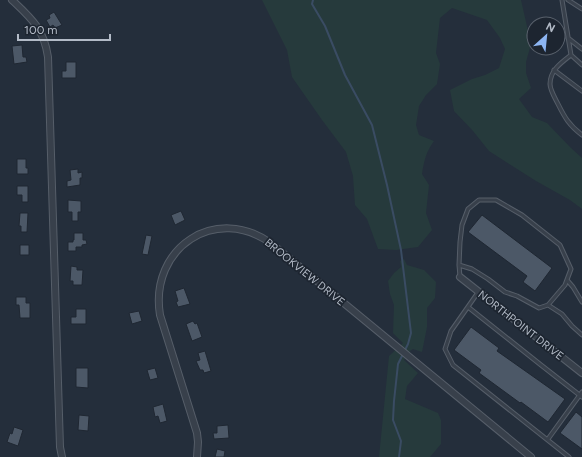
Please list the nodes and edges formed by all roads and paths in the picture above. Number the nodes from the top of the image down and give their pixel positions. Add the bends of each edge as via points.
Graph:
1 (12, 0) edge
2 (562, 0) edge
3 (568, 0) edge
4 (582, 9) edge
5 (568, 38) junction
6 (582, 49) edge
7 (571, 55) junction
8 (582, 65) edge
9 (554, 70) junction
10 (582, 91) edge
11 (582, 135) edge
12 (459, 265) junction
13 (460, 277) joint
14 (567, 280) junction
15 (479, 291) junction
16 (582, 302) edge
17 (548, 305) junction
18 (468, 307) junction
19 (582, 334) edge
20 (582, 373) edge
21 (581, 395) edge
22 (548, 439) junction
23 (62, 457) edge
24 (197, 457) edge
25 (532, 457) edge
26 (569, 457) edge

1 - 23 street via 39,29 48,57
2 - 5 lane
3 - 4 lane
5 - 6 lane
5 - 7 lane
7 - 8 lane
7 - 9 lane
9 - 10 lane
9 - 11 lane via 551,76 551,90 565,118
12 - 13 lane
12 - 14 lane via 462,225 468,209 479,200 496,200 522,215 560,245 571,269
12 - 17 lane via 472,269 505,292 539,308
13 - 15 street, NORTHPOINT DRIVE
14 - 16 lane
14 - 17 lane
15 - 18 lane
15 - 20 street, NORTHPOINT DRIVE
17 - 19 lane via 562,314
18 - 21 lane
18 - 22 lane via 451,331 445,349 453,365
21 - 22 lane
22 - 26 lane
24 - 25 street, BROOKVIEW DRIVE via 197,433 160,315 161,279 166,266 184,243 210,230 224,228 253,233 272,244

